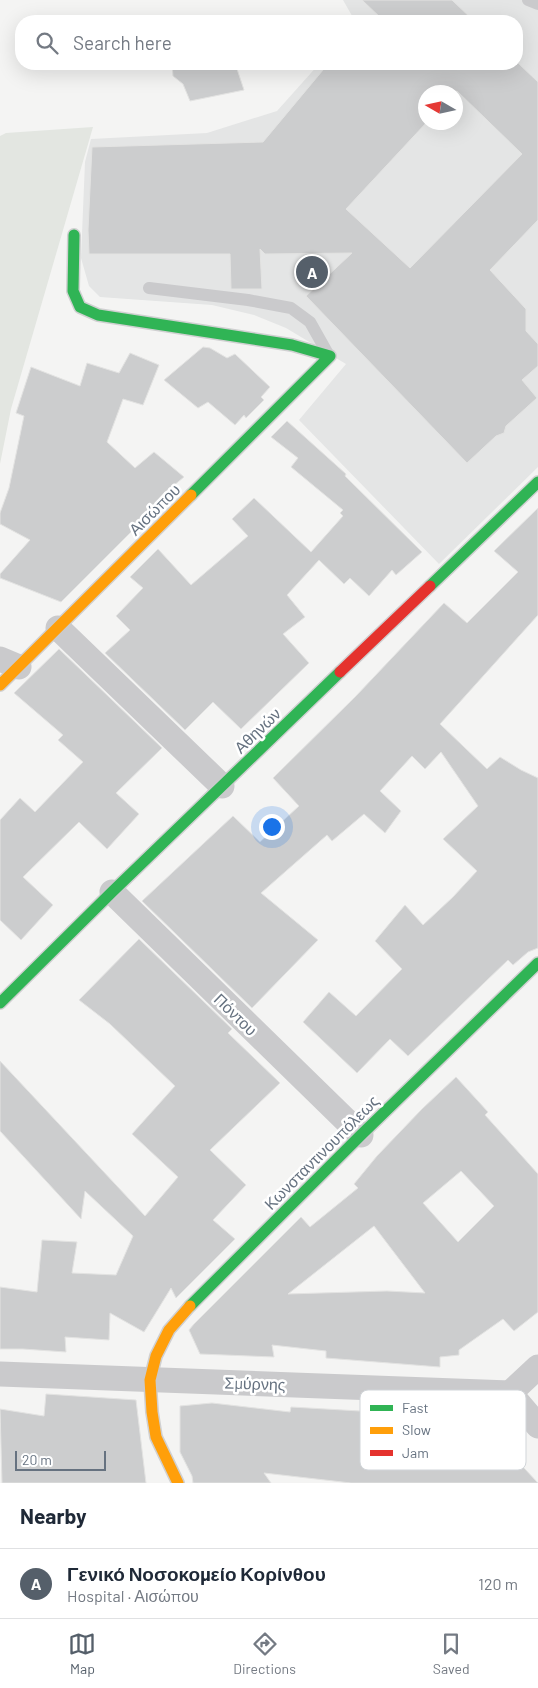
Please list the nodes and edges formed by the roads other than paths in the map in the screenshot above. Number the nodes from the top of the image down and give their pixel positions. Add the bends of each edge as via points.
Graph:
1 (528, 0) edge
2 (538, 4) edge
3 (74, 235) dead end
4 (149, 288) dead end
5 (330, 356) junction
6 (538, 482) edge
7 (58, 628) junction
8 (10, 663) edge
9 (0, 685) edge
10 (222, 786) junction
11 (112, 892) junction
12 (538, 963) edge
13 (0, 1003) edge
14 (361, 1135) junction
15 (538, 1367) edge
16 (0, 1374) edge
17 (150, 1380) junction
18 (427, 1390) edge
19 (513, 1390) edge
20 (526, 1412) edge
21 (538, 1426) edge
22 (178, 1483) edge

1 - 2 lane
3 - 5 street via 73,291 80,307 98,315 292,345
4 - 5 lane via 290,308 310,322
5 - 7 street, Αισώπου
6 - 10 street, Αθηνών
7 - 8 street, Αισώπου
7 - 10 street
8 - 9 street, Αισώπου
10 - 11 street, Αθηνών
11 - 13 street, Αθηνών
11 - 14 street, Πόντου
12 - 14 street, Κωνσταντινουπόλεως
14 - 17 street, Κωνσταντινουπόλεως via 182,1314 169,1330 156,1356
15 - 19 street
16 - 17 street, Σμύρνης
17 - 18 street, Σμύρνης
17 - 22 street, Κωνσταντινουπόλεως via 156,1437
20 - 21 street

